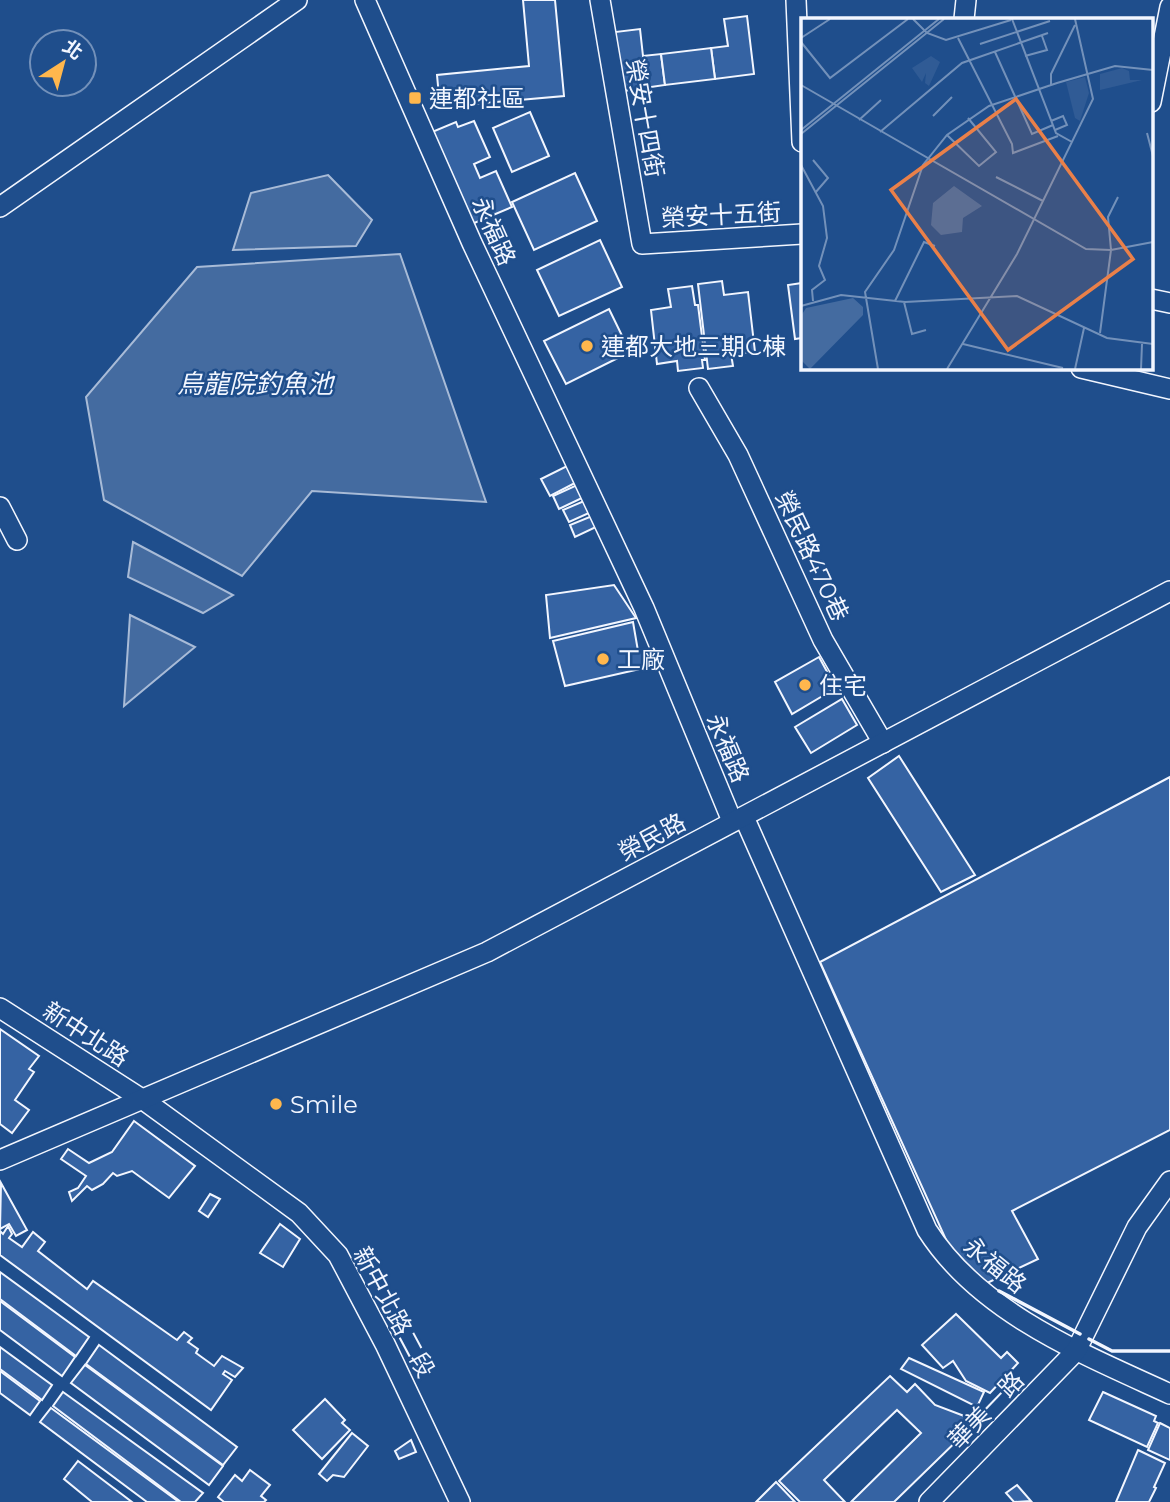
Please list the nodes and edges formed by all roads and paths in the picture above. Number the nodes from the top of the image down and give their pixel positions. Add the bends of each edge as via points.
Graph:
1 (297, 0) edge
2 (365, 0) edge
3 (600, 0) edge
4 (796, 0) edge
5 (966, 0) edge
6 (1170, 6) edge
7 (964, 18) edge
8 (1152, 97) edge
9 (801, 101) edge
10 (0, 207) edge
11 (801, 234) edge
12 (642, 244) joint
13 (1152, 299) edge
14 (1170, 303) edge
15 (1085, 369) edge
16 (699, 388) dead end
17 (1170, 389) edge
18 (0, 507) edge
19 (17, 540) dead end
20 (1170, 591) edge
21 (883, 743) junction
22 (744, 817) junction
23 (0, 1008) edge
24 (145, 1101) junction
25 (0, 1160) edge
26 (1170, 1181) edge
27 (1076, 1351) junction
28 (1170, 1394) edge
29 (460, 1502) edge
30 (929, 1502) edge

1 - 10 street
2 - 22 street, 永福路 via 472,243 644,608 732,821
3 - 12 street, 榮安十四街
4 - 9 street
5 - 7 street
6 - 8 street
11 - 12 street, 榮安十五街
13 - 14 street
15 - 17 street
16 - 21 street, 榮民路470巷 via 738,455 823,640
18 - 19 street
20 - 21 street, 榮民路
21 - 22 street, 榮民路
22 - 24 street, 榮民路 via 487,953
22 - 27 street, 永福路 via 927,1230 969,1282
23 - 24 street, 新中北路
24 - 25 street, 榮民路
24 - 29 street, 新中北路二段 via 299,1213 338,1255
26 - 27 street, 華美一路 via 1137,1227
27 - 28 street, 永福路
27 - 30 street, 華美一路

